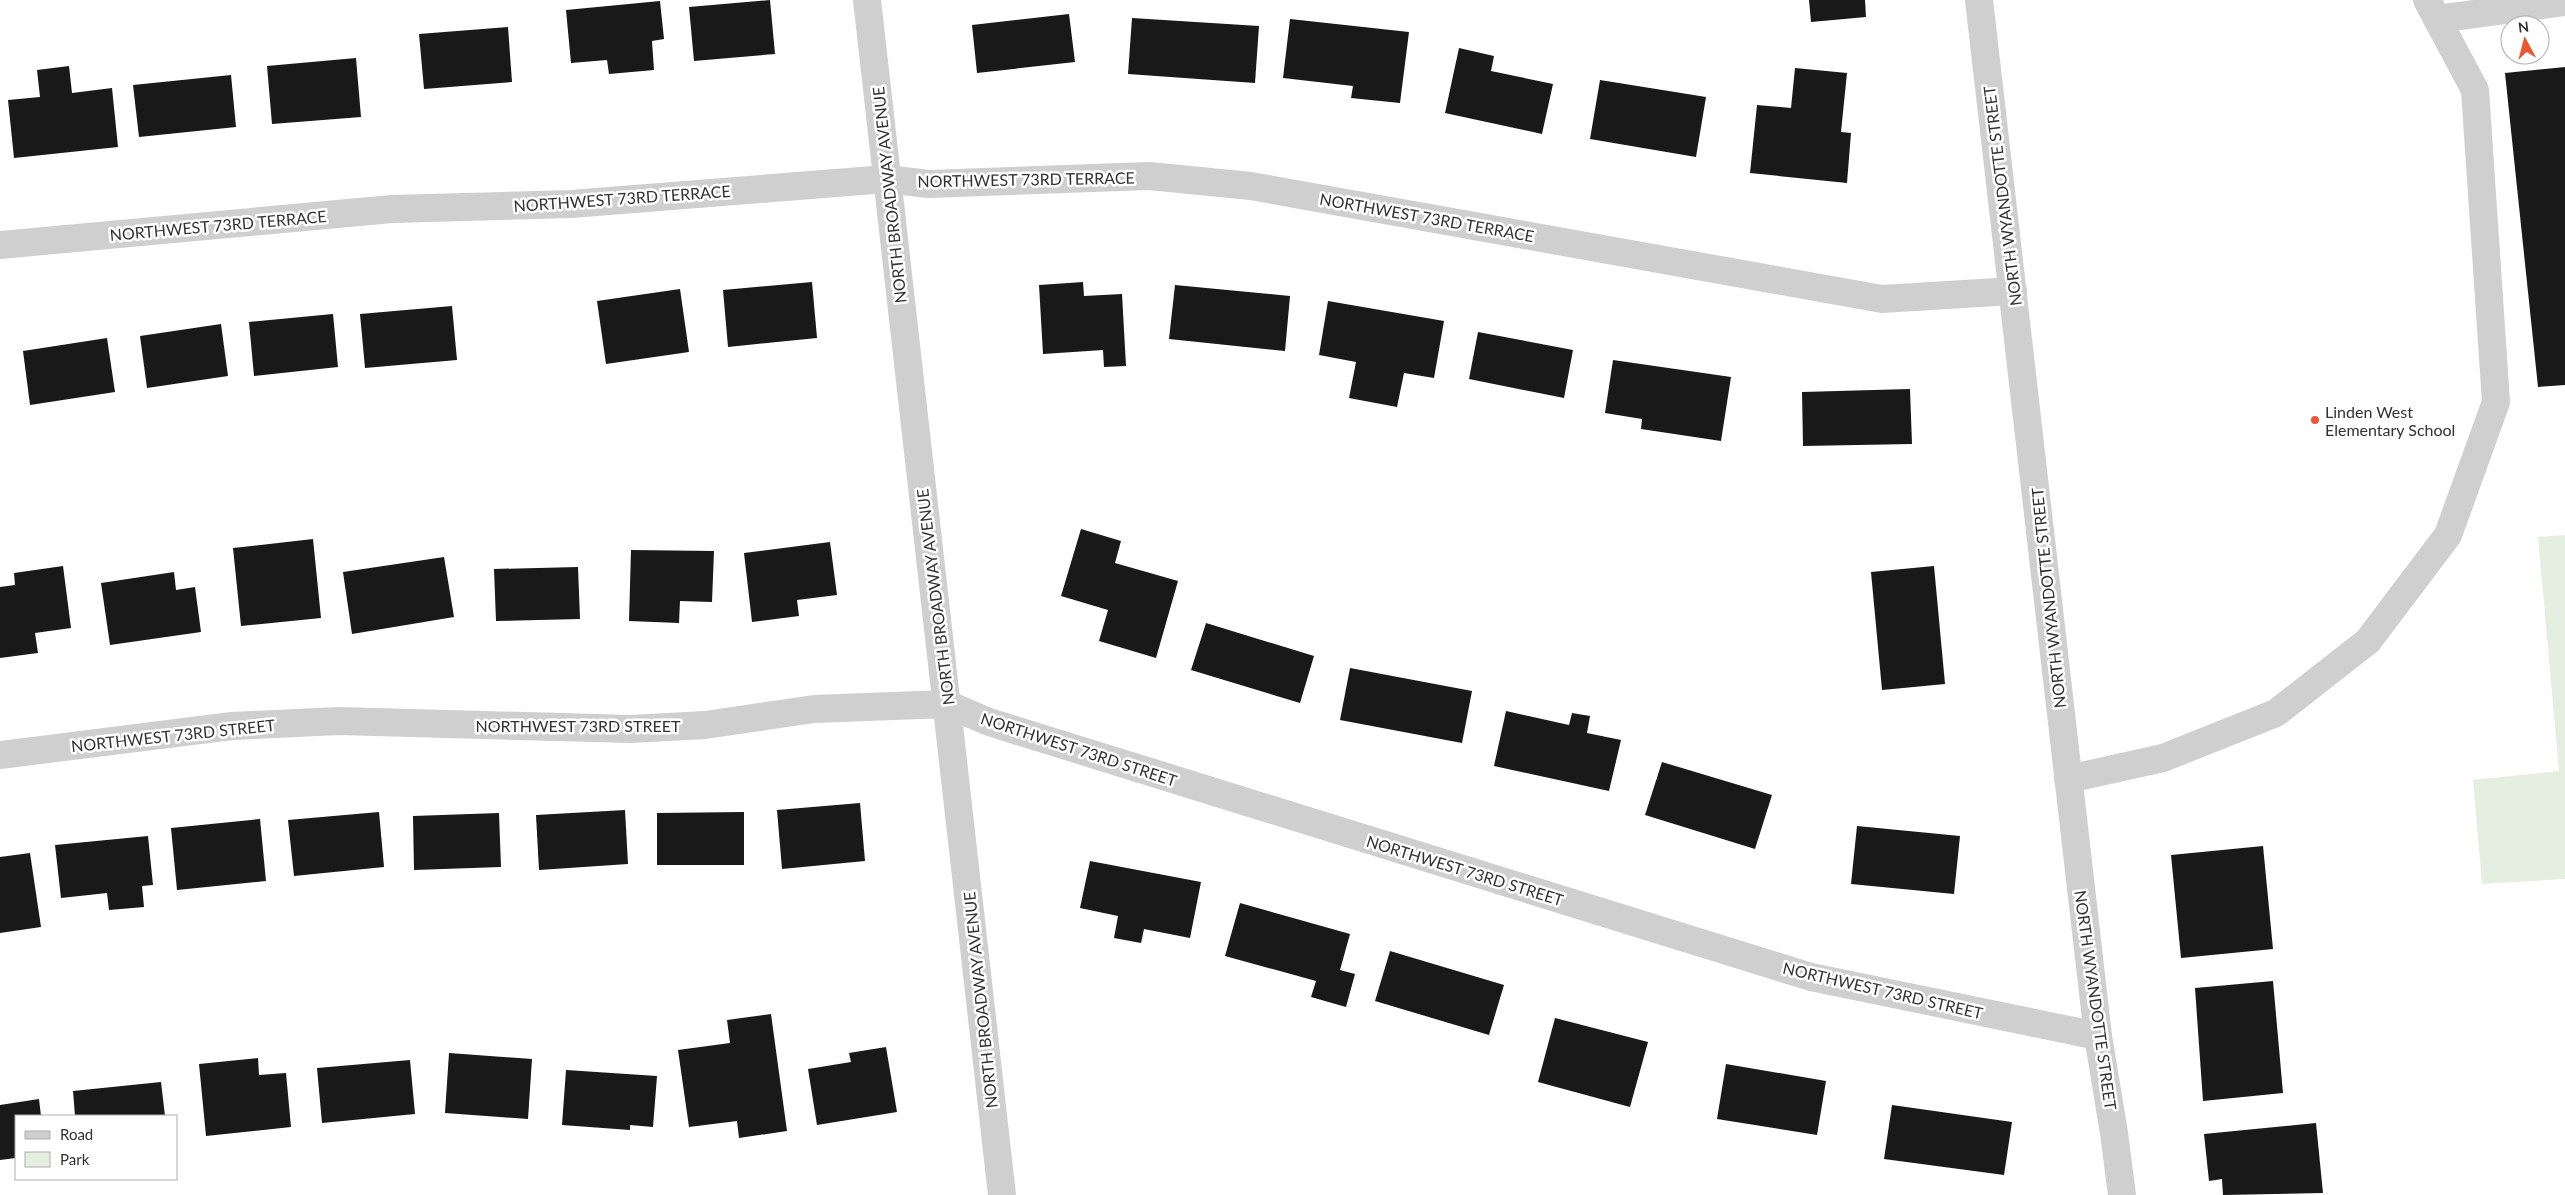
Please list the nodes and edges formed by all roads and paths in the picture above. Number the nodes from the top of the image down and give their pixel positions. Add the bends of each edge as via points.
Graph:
1 (867, 0) edge
2 (1979, 0) edge
3 (2565, 2) edge
4 (2432, 10) edge
5 (886, 179) junction
6 (0, 245) edge
7 (2013, 291) junction
8 (947, 704) junction
9 (0, 755) edge
10 (2068, 779) junction
11 (2098, 1036) junction
12 (1002, 1195) edge
13 (2122, 1195) edge

1 - 5 street, NORTH BROADWAY AVENUE
2 - 7 street, NORTH WYANDOTTE STREET
3 - 4 street
4 - 10 street via 2475,90 2496,402 2448,535 2368,641 2276,713 2163,758
5 - 6 street, NORTHWEST 73RD TERRACE via 571,204 392,209
5 - 7 street, NORTHWEST 73RD TERRACE via 929,184 1149,176 1250,186 1882,299
5 - 8 street, NORTH BROADWAY AVENUE
7 - 10 street, NORTH WYANDOTTE STREET
8 - 9 street, NORTHWEST 73RD STREET via 814,710 705,725 631,729 339,721 232,726
8 - 11 street, NORTHWEST 73RD STREET via 999,725 1811,977
8 - 12 street, NORTH BROADWAY AVENUE
10 - 11 street, NORTH WYANDOTTE STREET
11 - 13 street, NORTH WYANDOTTE STREET

